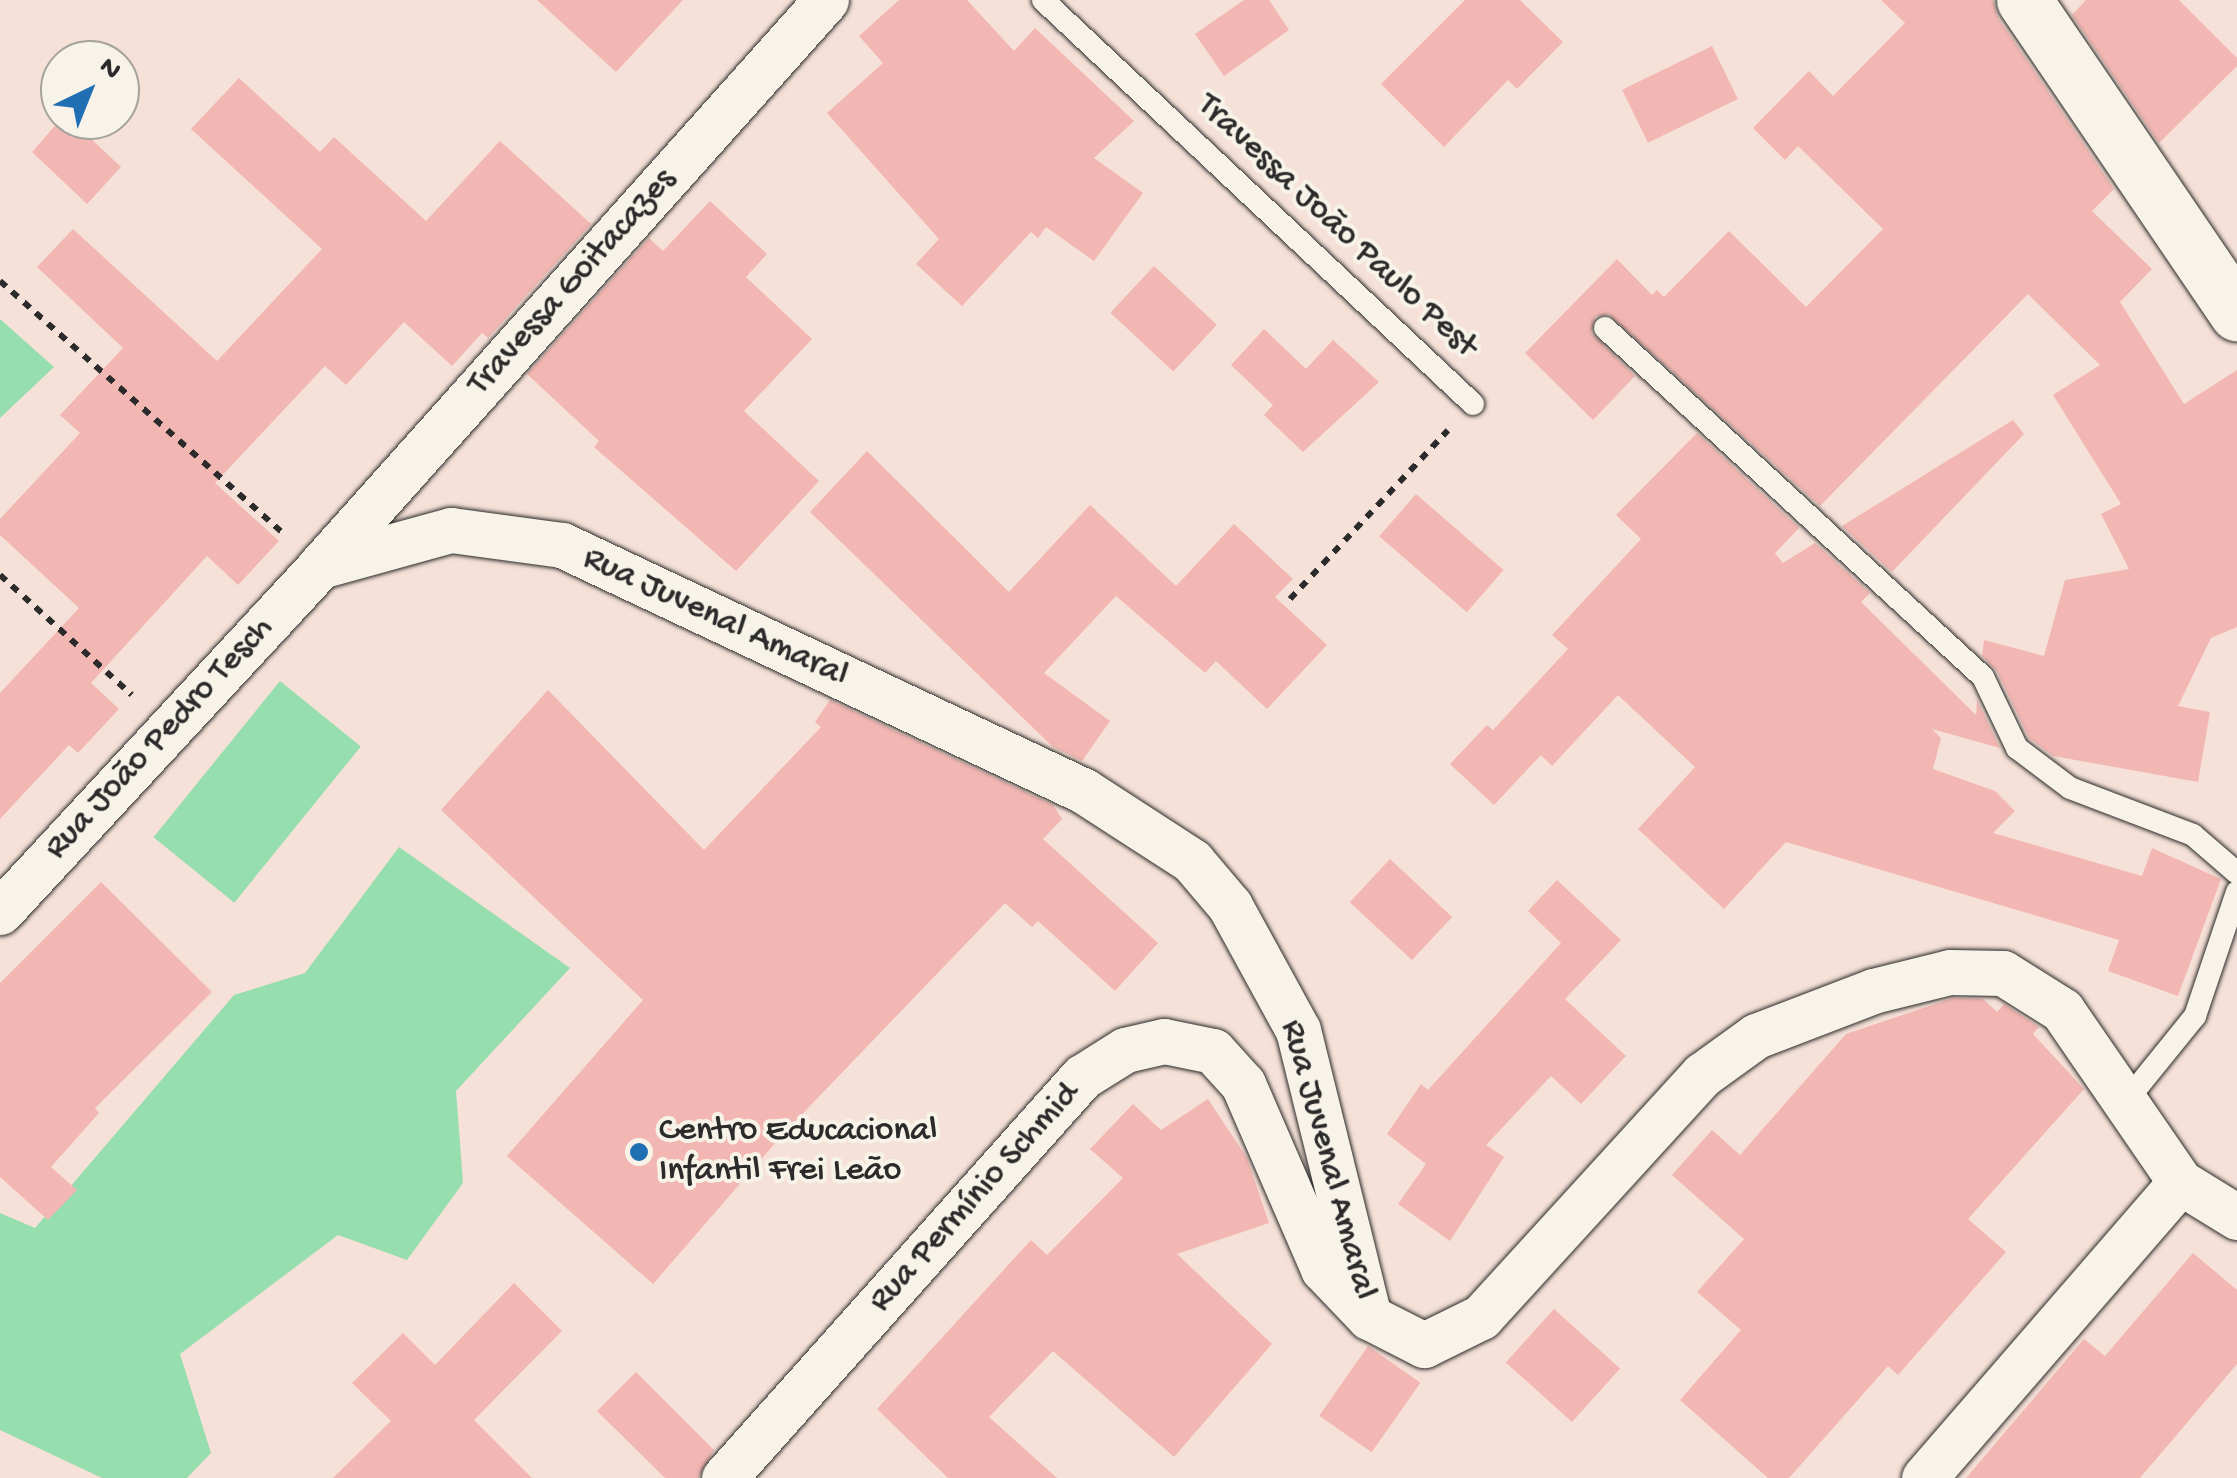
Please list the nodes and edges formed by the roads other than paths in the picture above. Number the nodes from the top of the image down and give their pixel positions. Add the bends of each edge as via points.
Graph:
1 (826, 0) edge
2 (1043, 0) edge
3 (2024, 0) edge
4 (2237, 313) edge
5 (1604, 328) dead end
6 (1473, 404) road end
7 (320, 566) junction
8 (2237, 873) edge
9 (2237, 892) edge
10 (0, 912) edge
11 (2127, 1100) junction
12 (2180, 1182) junction
13 (2237, 1217) edge
14 (1369, 1317) junction
15 (724, 1478) edge
16 (1924, 1478) edge

1 - 7 street, Travessa Goitacazes
2 - 6 lane, Travessa João Paulo Pest
3 - 4 street
5 - 8 lane via 1983,677 2017,748 2070,788 2193,835
7 - 10 street, Rua João Pedro Tesch
7 - 14 street, Rua Juvenal Amaral via 451,530 562,545 1084,791 1192,861 1230,906 1298,1030
9 - 11 lane via 2195,1016
11 - 12 street, Rua Juvenal Amaral
11 - 14 street, Rua Juvenal Amaral via 2062,1010 2003,973 1950,972 1874,991 1756,1036 1702,1075 1480,1316 1450,1336 1424,1344
12 - 13 street, Rua Juvenal Amaral
12 - 16 street
14 - 15 street, Rua Permínio Schmid via 1323,1269 1243,1084 1213,1051 1164,1041 1126,1050 1082,1078

